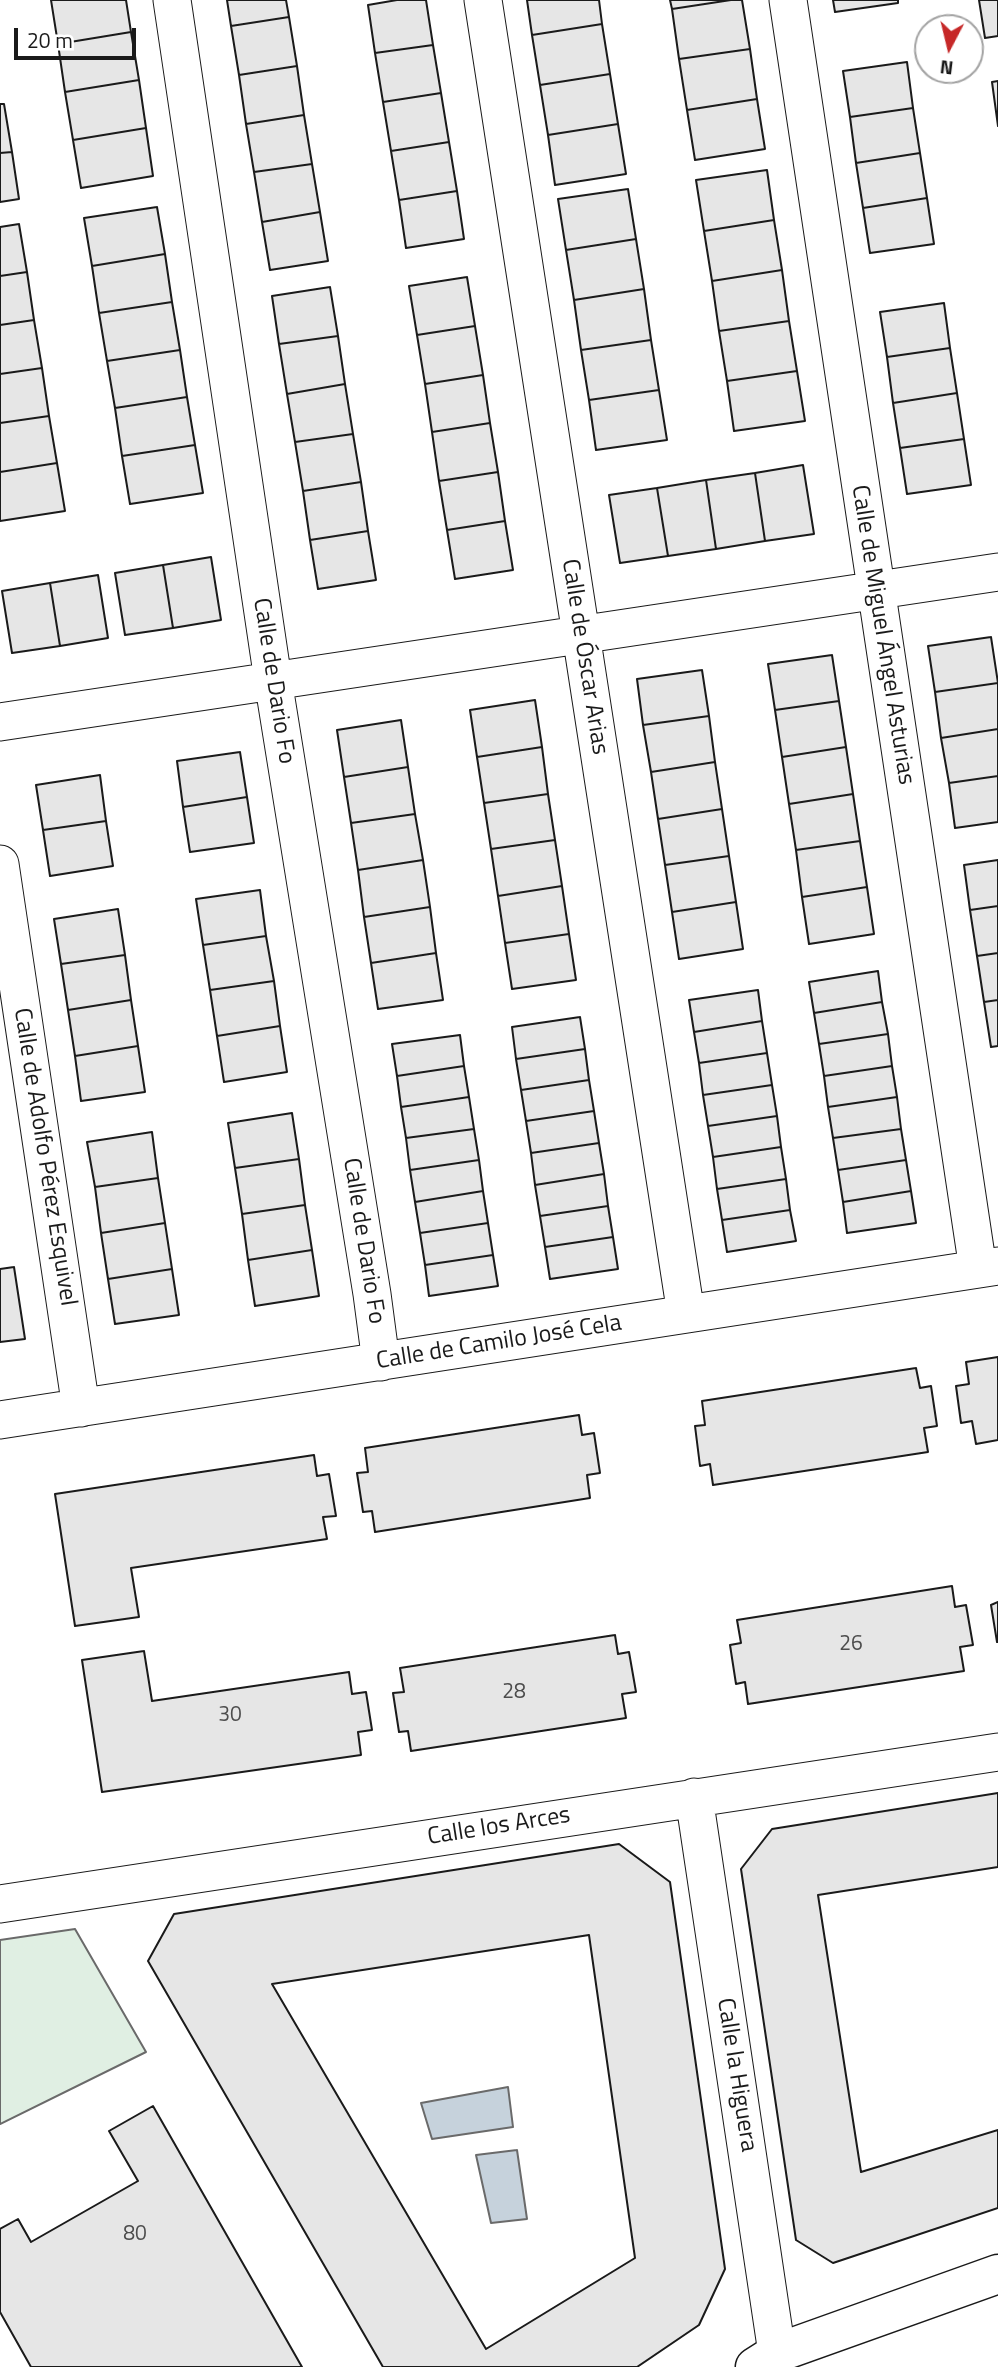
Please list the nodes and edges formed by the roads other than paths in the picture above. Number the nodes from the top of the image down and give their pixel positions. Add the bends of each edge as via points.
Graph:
1 (172, 0) edge
2 (483, 0) edge
3 (788, 0) edge
4 (998, 572) edge
5 (876, 590) junction
6 (581, 634) junction
7 (273, 680) junction
8 (0, 722) edge
9 (0, 864) edge
10 (988, 1268) edge
11 (686, 1314) junction
12 (380, 1362) junction
13 (81, 1408) junction
14 (0, 1420) edge
15 (998, 1752) edge
16 (694, 1797) junction
17 (0, 1904) edge
18 (998, 2274) edge
19 (766, 2360) edge

1 - 7 street, Calle de Dario Fo
2 - 6 street, Calle de Óscar Arias
3 - 5 street, Calle de Miguel Ángel Asturias
4 - 5 street
5 - 6 street
5 - 10 street, Calle de Miguel Ángel Asturias
6 - 7 street
6 - 11 street, Calle de Óscar Arias
7 - 8 street
7 - 12 street, Calle de Dario Fo via 373,1294
9 - 13 street, Calle de Adolfo Pérez Esquivel
10 - 11 street, Calle de Camilo José Cela
11 - 12 street, Calle de Camilo José Cela
12 - 13 street, Calle de Camilo José Cela
13 - 14 street, Calle de Camilo José Cela
15 - 16 street, Calle los Arces
16 - 17 street, Calle los Arces
16 - 19 street, Calle la Higuera
18 - 19 street

